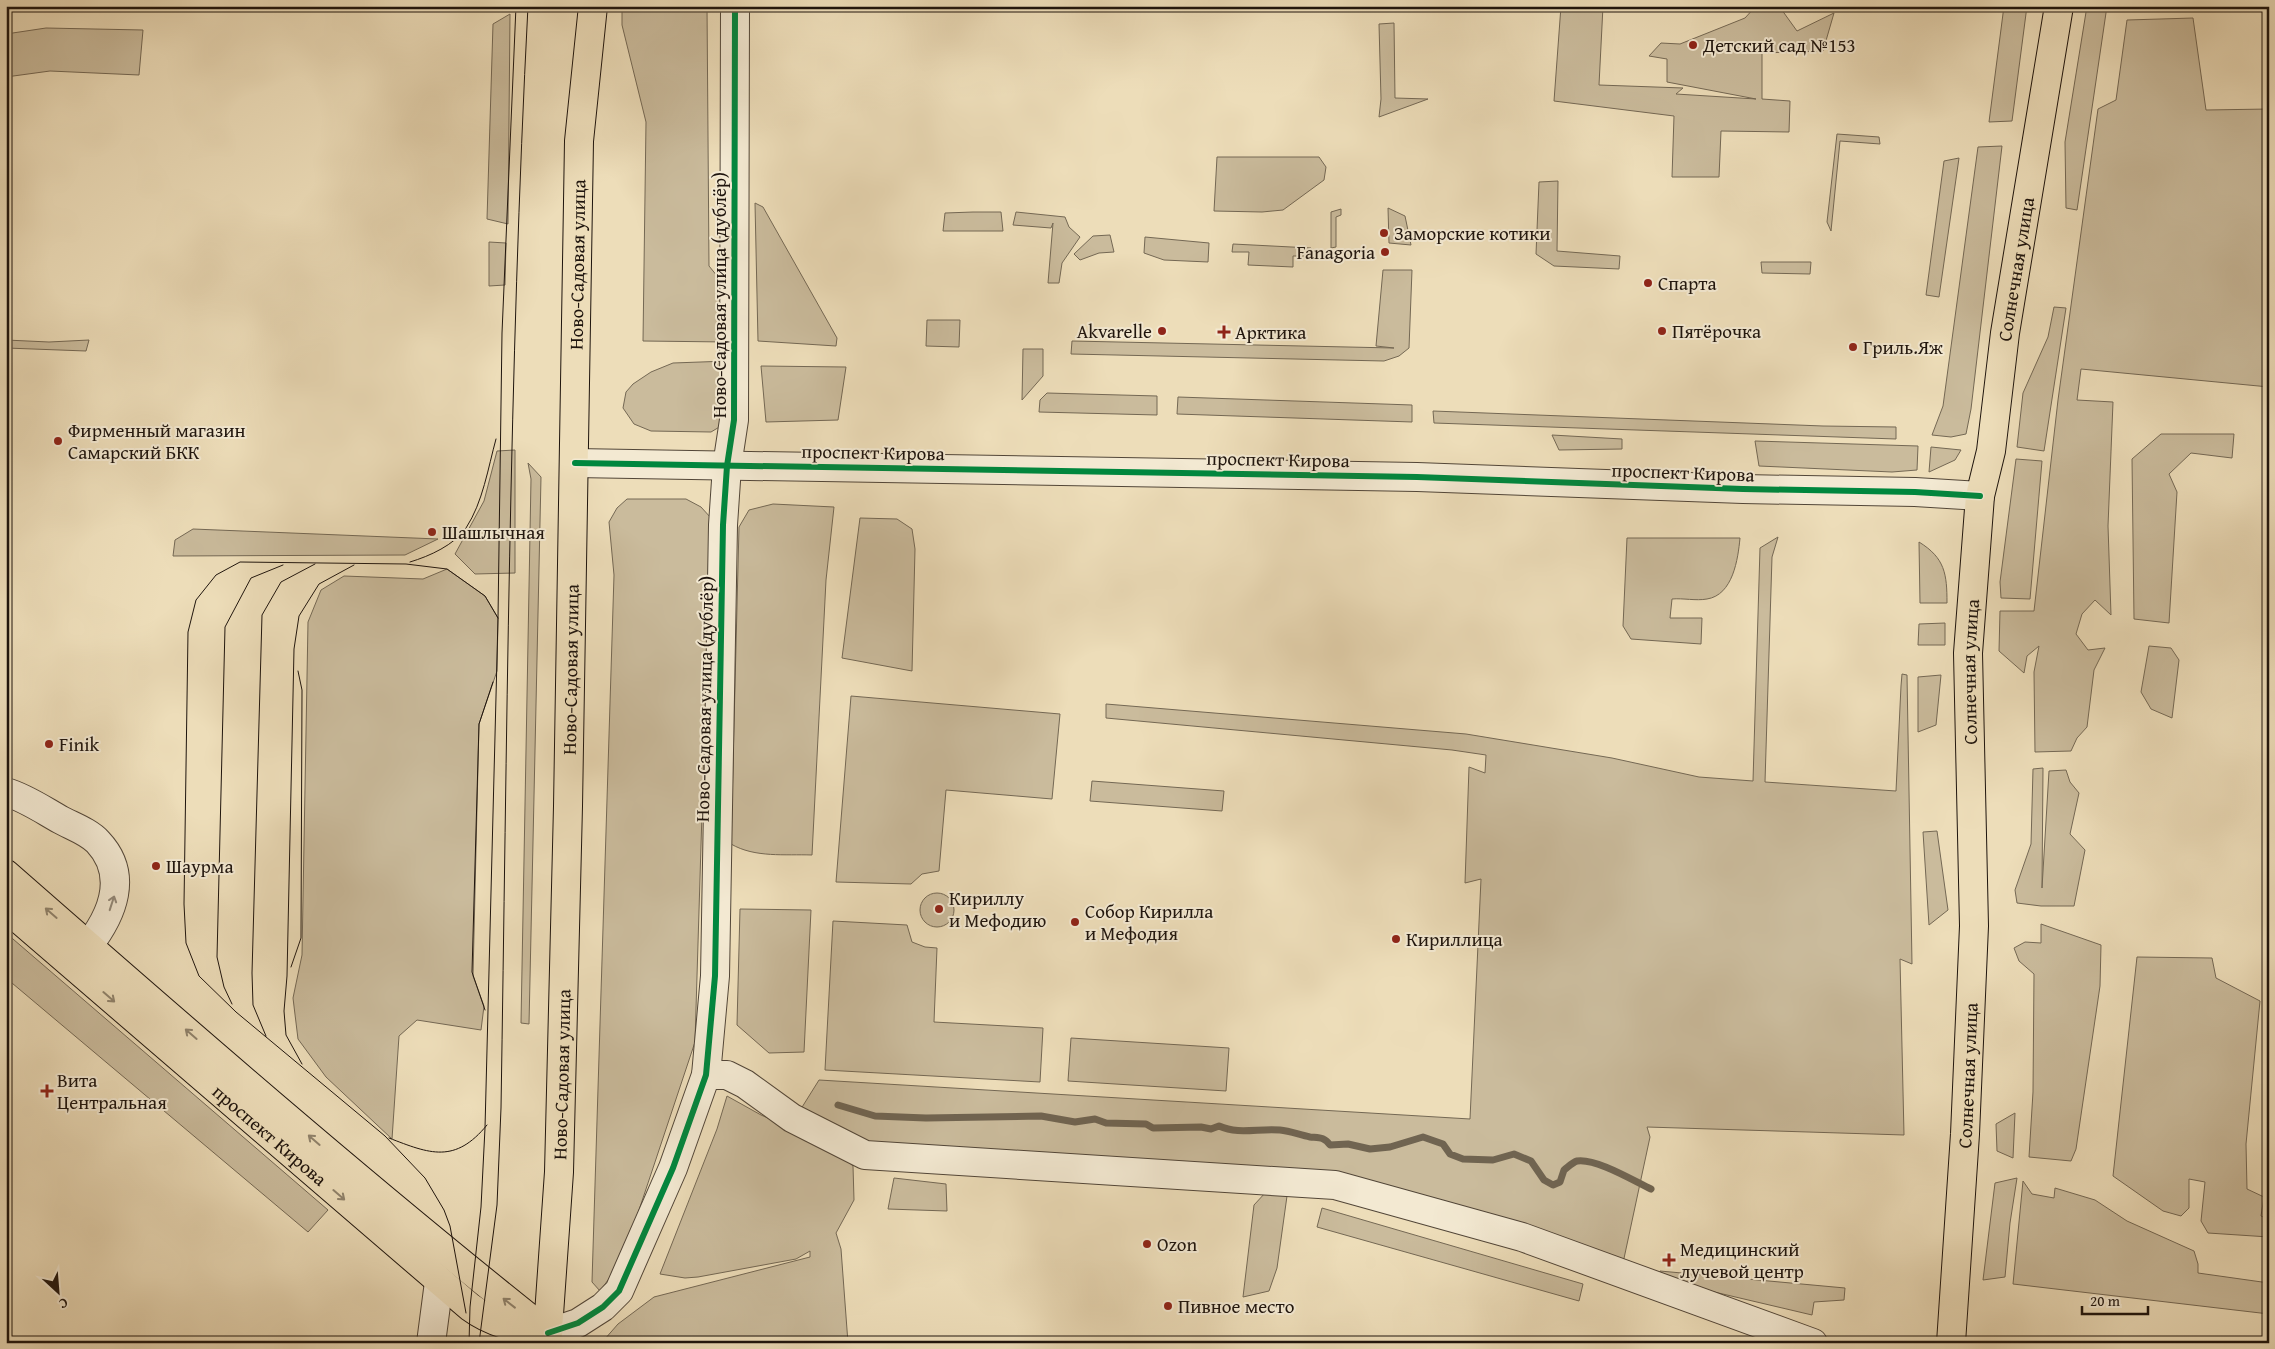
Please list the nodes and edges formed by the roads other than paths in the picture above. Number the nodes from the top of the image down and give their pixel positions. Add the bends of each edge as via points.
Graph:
1 (592, 6) edge
2 (735, 6) edge
3 (2059, 6) edge
4 (574, 463) junction
5 (727, 466) junction
6 (1980, 496) junction
7 (6, 792) edge
8 (6, 874) edge
9 (6, 908) edge
10 (80, 956) junction
11 (706, 1075) junction
12 (439, 1282) junction
13 (547, 1338) edge
14 (431, 1343) edge
15 (1813, 1343) edge
16 (1951, 1343) edge

1 - 4 main road, Ново-Садовая улица via 579,141
2 - 5 street, Ново-Садовая улица (дублёр) via 734,420
3 - 6 main road, Солнечная улица via 2005,333 1991,451
4 - 5 street, проспект Кирова
4 - 13 main road, Ново-Садовая улица via 558,1188
5 - 6 street, проспект Кирова via 1407,477
5 - 11 street, Ново-Садовая улица (дублёр) via 715,976
6 - 16 main road, Солнечная улица via 1968,653 1974,926
10 -> 7 street via 108,914 114,896 116,876 109,857 96,840 21,796
10 -> 8 main road
9 - 10 main road, проспект Кирова
10 -> 12 main road, проспект Кирова
13 -> 10 main road, проспект Кирова via 419,1227
11 - 13 street, Ново-Садовая улица (дублёр) via 673,1168 619,1291 603,1307
11 - 15 street via 727,1075 792,1118 865,1154 1335,1185 1522,1237
12 - 13 main road, проспект Кирова via 481,1315
12 - 14 street

